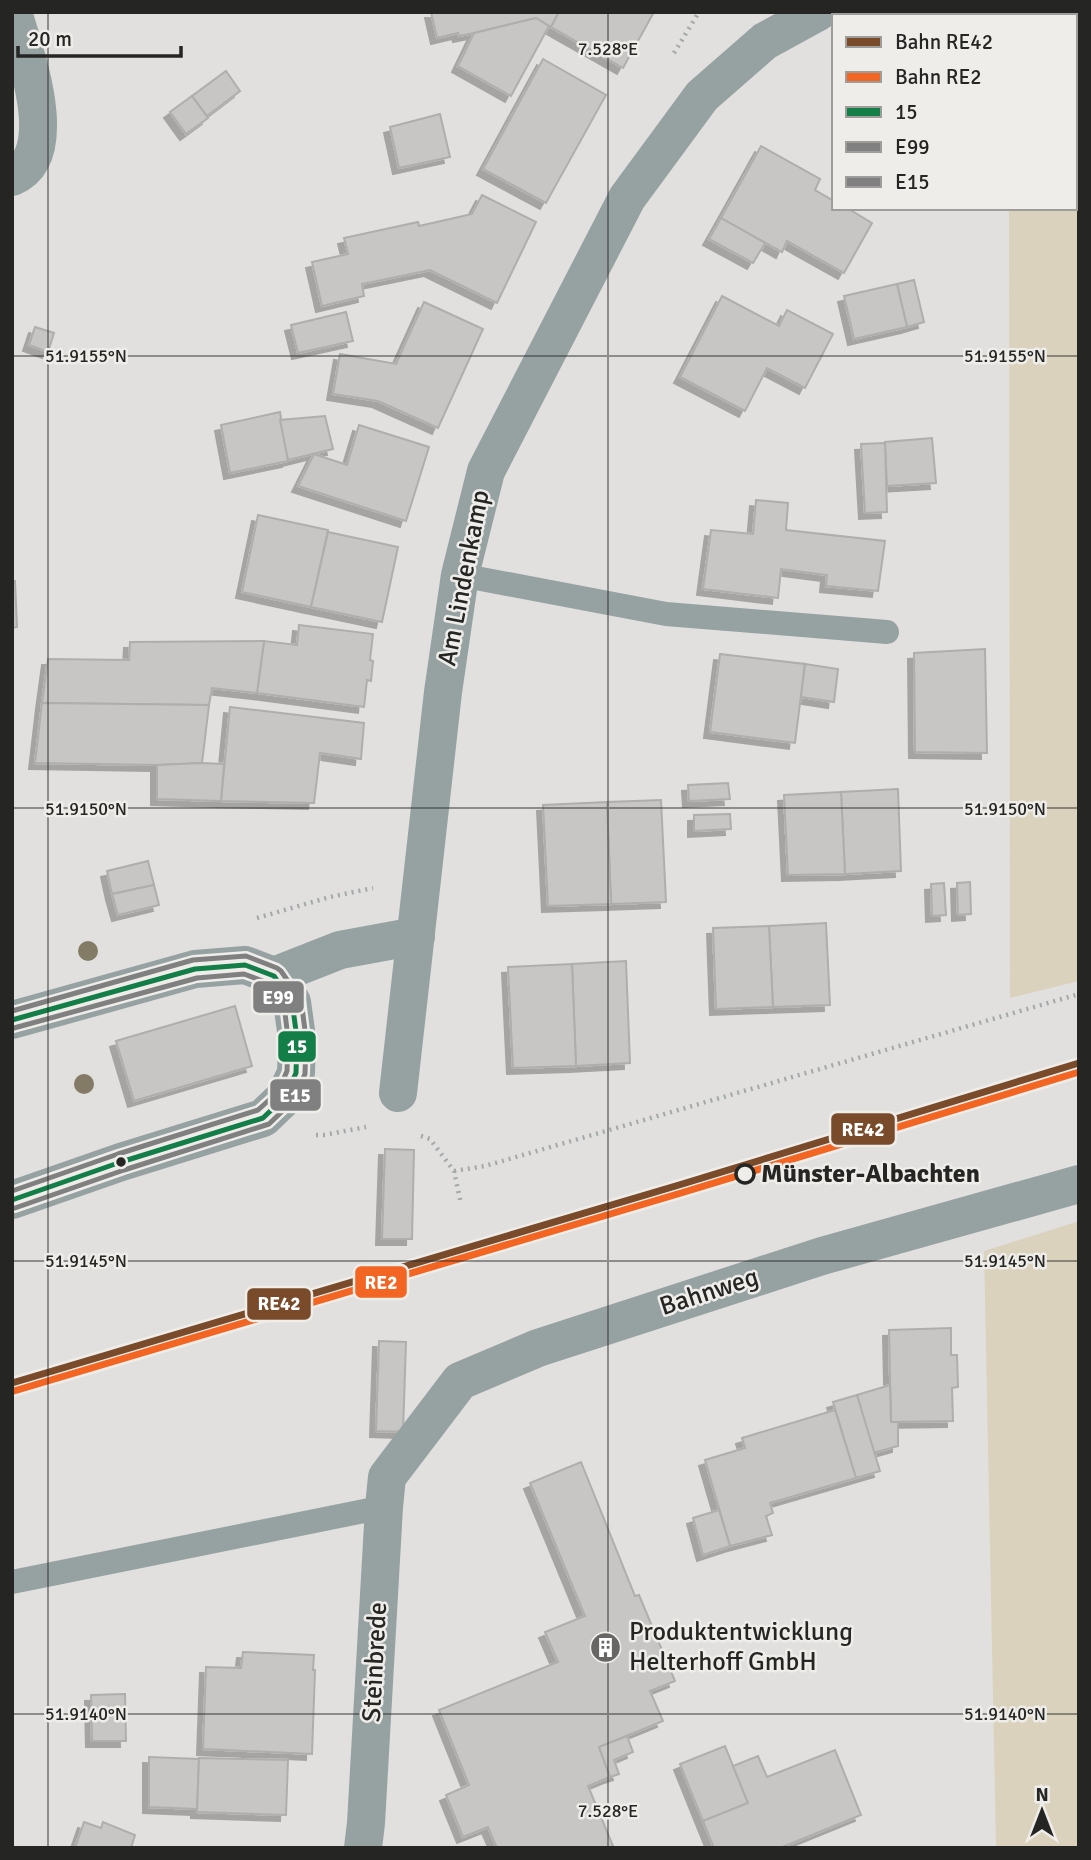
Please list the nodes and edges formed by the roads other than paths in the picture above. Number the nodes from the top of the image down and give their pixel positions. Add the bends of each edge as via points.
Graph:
1 (13, 12) edge
2 (818, 12) edge
3 (12, 177) edge
4 (460, 575) junction
5 (887, 632) dead end
6 (416, 936) junction
7 (274, 976) junction
8 (12, 1020) edge
9 (397, 1093) road end
10 (1079, 1184) edge
11 (12, 1200) edge
12 (385, 1492) junction
13 (12, 1583) edge
14 (363, 1848) edge

1 - 3 street via 34,87 37,143 30,162
2 - 4 street, Am Lindenkamp via 765,41 702,96 627,198 486,471
4 - 5 lane via 666,614
4 - 6 street, Am Lindenkamp
6 - 7 street via 340,950
6 - 9 street, Am Lindenkamp
7 - 8 street via 245,965 195,969
7 - 11 street via 292,1002 296,1073 285,1097 262,1118
10 - 12 street, Bahnweg via 822,1256 538,1348 471,1376 460,1381
12 - 13 lane
12 - 14 street, Steinbrede

